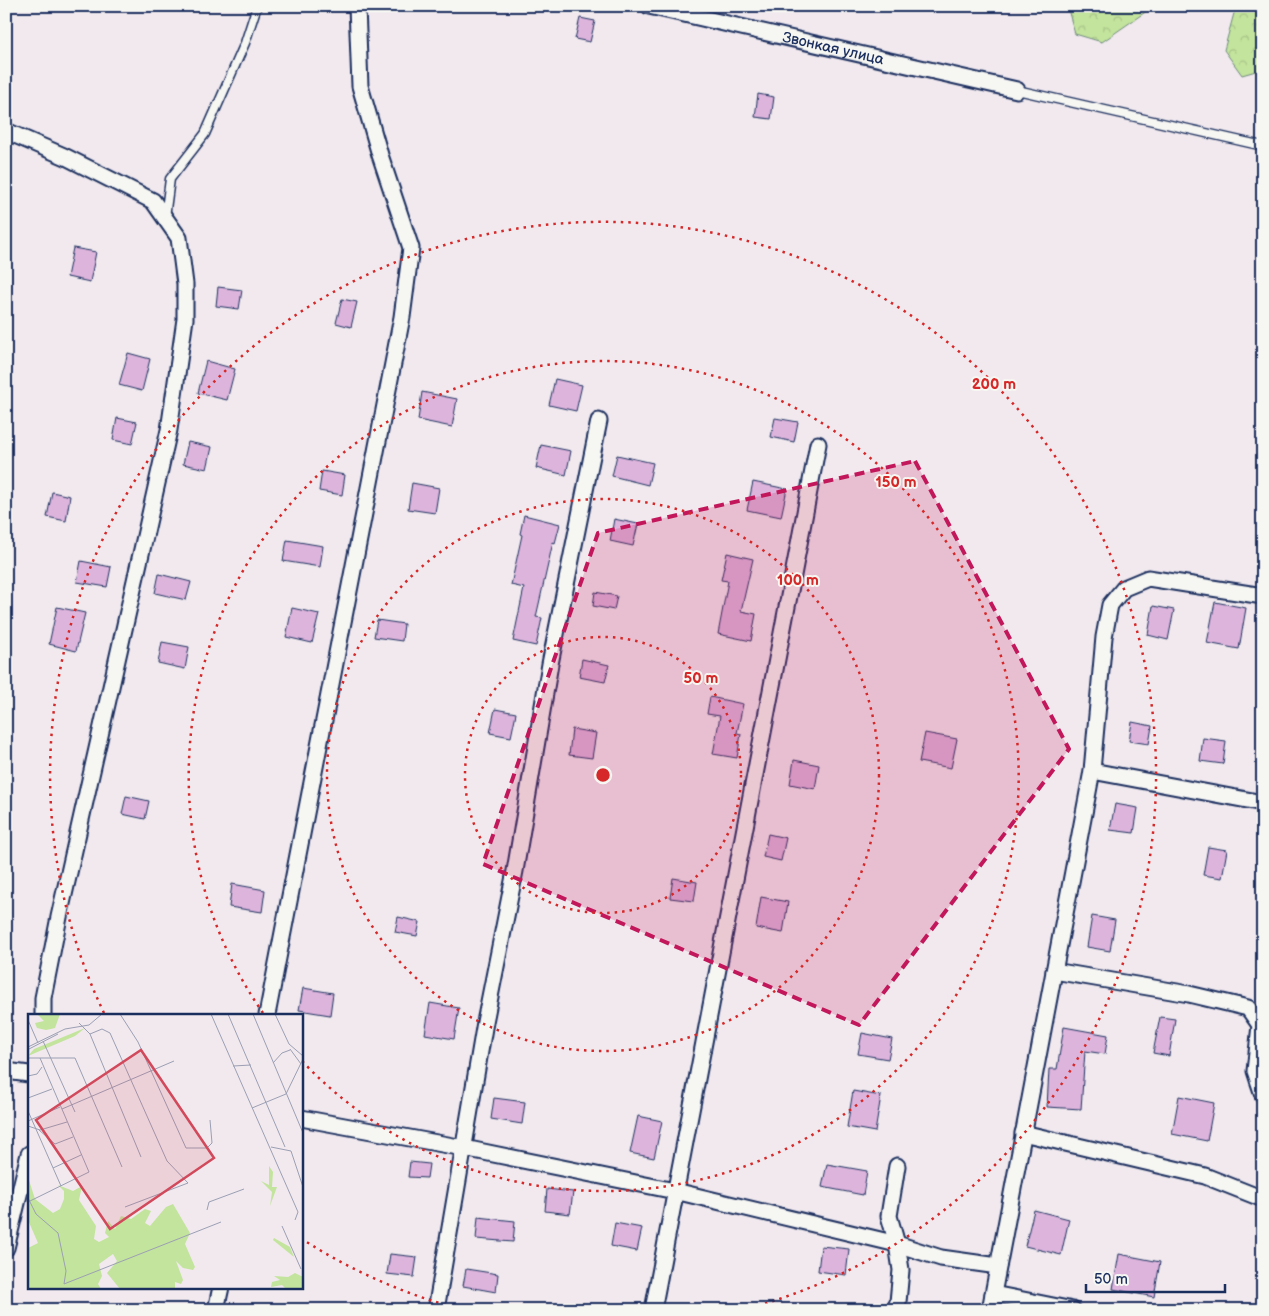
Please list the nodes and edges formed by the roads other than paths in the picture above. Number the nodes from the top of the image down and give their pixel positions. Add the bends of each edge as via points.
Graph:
1 (257, 6) edge
2 (357, 6) edge
3 (649, 6) edge
4 (1017, 90) joint
5 (6, 131) edge
6 (1263, 146) edge
7 (165, 219) junction
8 (599, 421) dead end
9 (818, 444) dead end
10 (1263, 596) edge
11 (1092, 770) junction
12 (1263, 803) edge
13 (1054, 971) junction
14 (43, 1014) edge
15 (267, 1014) edge
16 (6, 1071) edge
17 (28, 1074) edge
18 (1263, 1095) edge
19 (302, 1118) edge
20 (1023, 1133) junction
21 (464, 1148) junction
22 (28, 1158) edge
23 (897, 1166) dead end
24 (675, 1191) junction
25 (1263, 1199) edge
26 (897, 1244) junction
27 (6, 1248) edge
28 (998, 1266) junction
29 (221, 1288) edge
30 (992, 1294) junction
31 (216, 1310) edge
32 (436, 1310) edge
33 (653, 1310) edge
34 (895, 1310) edge
35 (990, 1310) edge
36 (1073, 1310) edge

1 - 7 lane via 246,43 205,134 170,179
2 - 15 street via 360,86 411,248 402,317
3 - 4 street, Звонкая улица
4 - 6 lane
5 - 7 street via 153,201
7 - 14 street via 179,238 185,284 185,319 169,430 61,909 43,998
8 - 21 street via 550,664
9 - 24 street
10 - 11 street via 1148,578 1124,588 1110,605 1104,637
11 - 12 street
11 - 13 street
13 - 18 street via 1189,994 1248,1008 1260,1025 1255,1071
13 - 20 street
16 - 17 street
19 - 21 street
20 - 25 street via 1205,1176
20 - 28 street
21 - 24 street
21 - 32 street
22 - 27 street
23 - 26 street via 888,1216
24 - 26 street
24 - 33 street
26 - 28 street via 941,1258
26 - 34 street via 901,1270
28 - 30 street
29 - 31 street
30 - 35 street
30 - 36 street

